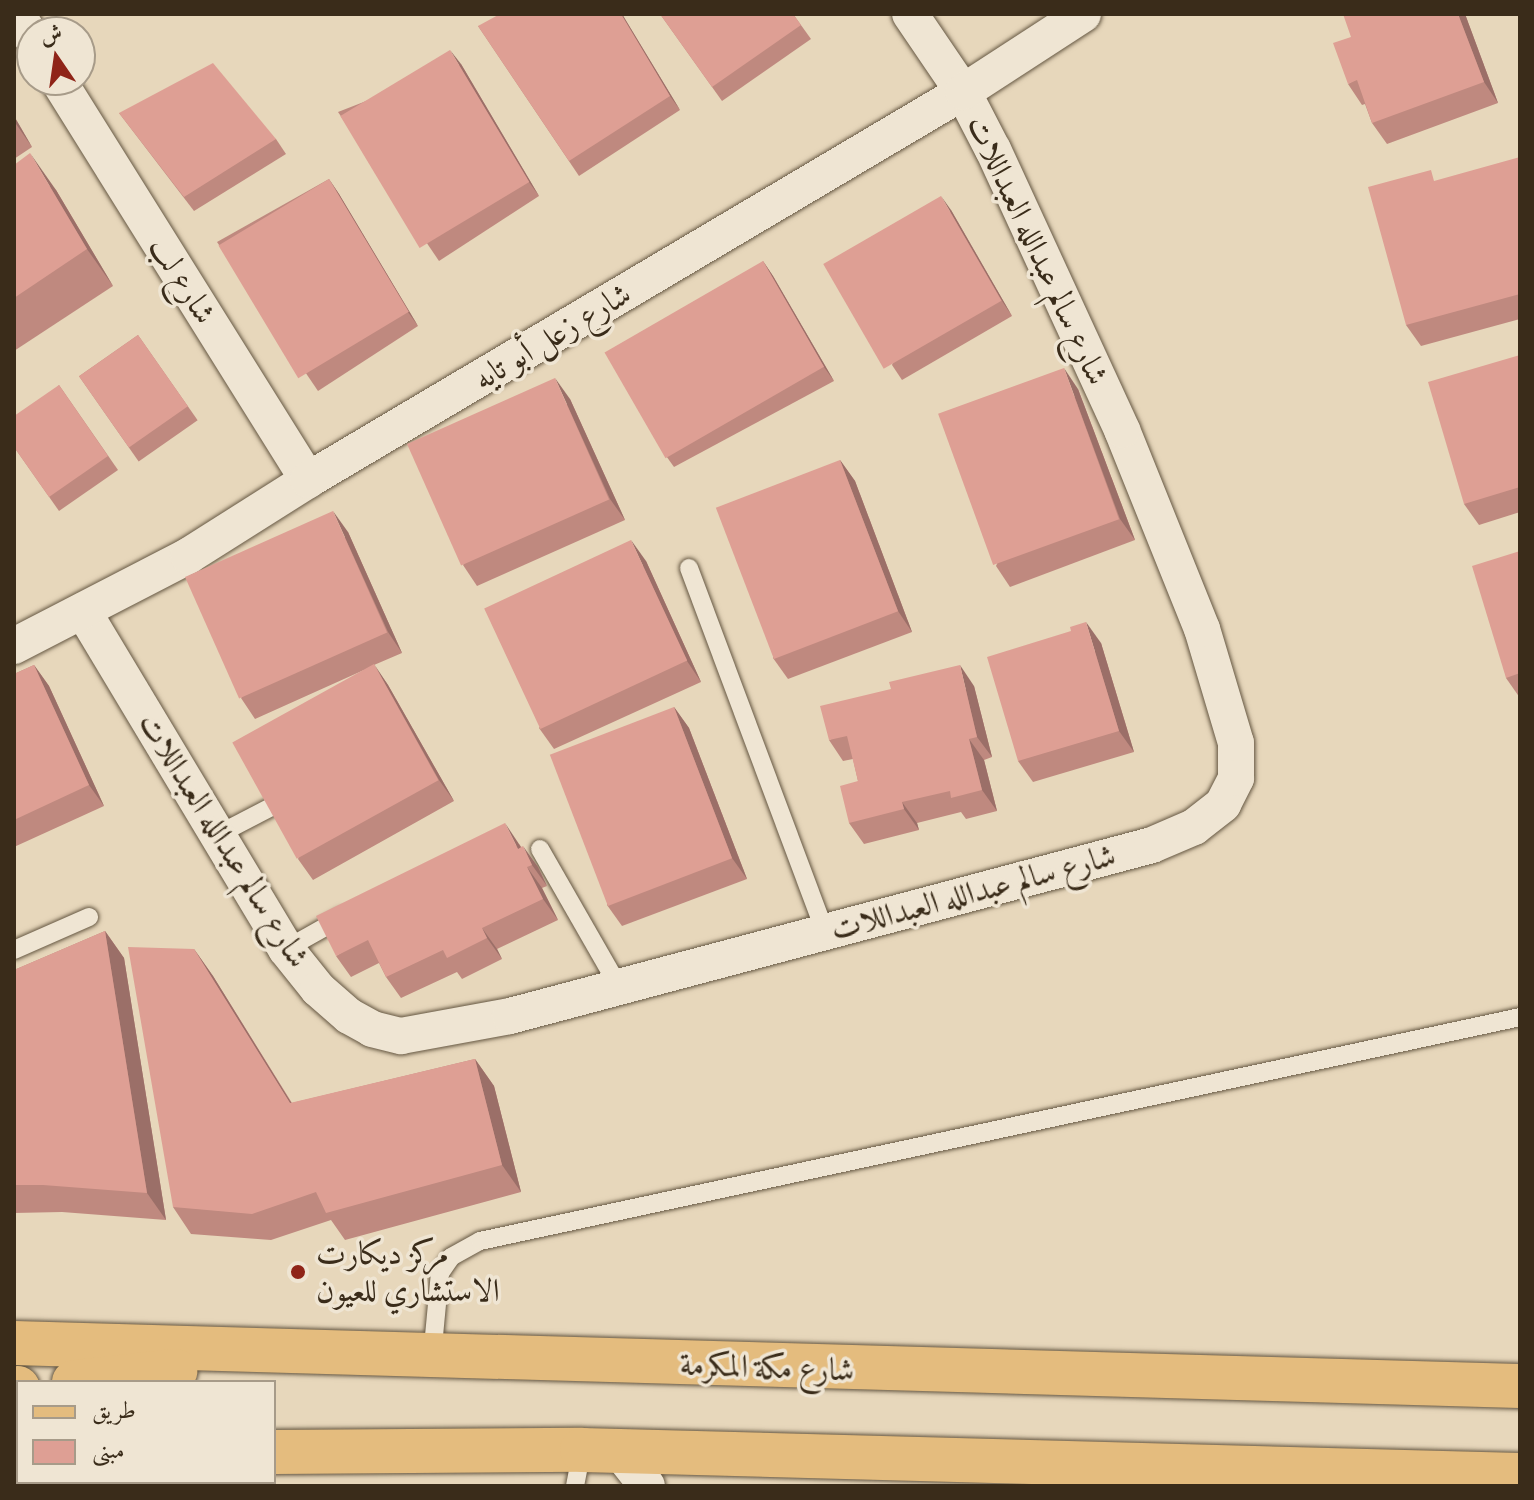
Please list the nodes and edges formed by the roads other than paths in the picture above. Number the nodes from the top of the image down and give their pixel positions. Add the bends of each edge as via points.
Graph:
1 (910, 14) edge
2 (1083, 14) edge
3 (963, 92) junction
4 (68, 96) edge
5 (308, 480) junction
6 (689, 568) dead end
7 (83, 611) junction
8 (14, 646) edge
9 (271, 807) edge
10 (219, 834) junction
11 (540, 849) dead end
12 (366, 904) edge
13 (89, 917) dead end
14 (825, 931) junction
15 (286, 949) junction
16 (14, 950) edge
17 (619, 987) junction
18 (1520, 1017) edge
19 (14, 1343) edge
20 (324, 1354) junction
21 (432, 1357) junction
22 (92, 1380) edge
23 (1520, 1386) edge
24 (276, 1452) edge
25 (606, 1469) edge
26 (988, 1474) edge
27 (1520, 1475) edge

1 - 3 street, شارع سالم عبدالله العبداللات
2 - 3 street, شارع زعل أبو تايه
3 - 5 street, شارع زعل أبو تايه
3 - 14 street, شارع سالم عبدالله العبداللات via 1082,362 1122,430 1202,629 1236,743 1236,778 1223,804 1194,827 1152,845
4 - 5 street, شارع لب
5 - 7 street, شارع زعل أبو تايه via 188,556
6 - 14 lane
7 - 8 street, شارع زعل أبو تايه
7 - 10 street, شارع سالم عبدالله العبداللات
9 - 10 lane
10 - 15 street, شارع سالم عبدالله العبداللات
11 - 17 lane
12 - 15 lane
13 - 16 lane
14 - 17 street, شارع سالم عبدالله العبداللات
15 - 17 street, شارع سالم عبدالله العبداللات via 318,989 349,1016 401,1036 495,1019
18 - 21 lane via 480,1241 451,1257 440,1273
19 - 20 main road, شارع مكة المكرمة
20 - 21 main road, شارع مكة المكرمة
20 - 22 main road
21 - 23 main road, شارع مكة المكرمة
24 - 25 main road
25 - 26 main road via 826,1464
26 - 27 main road

